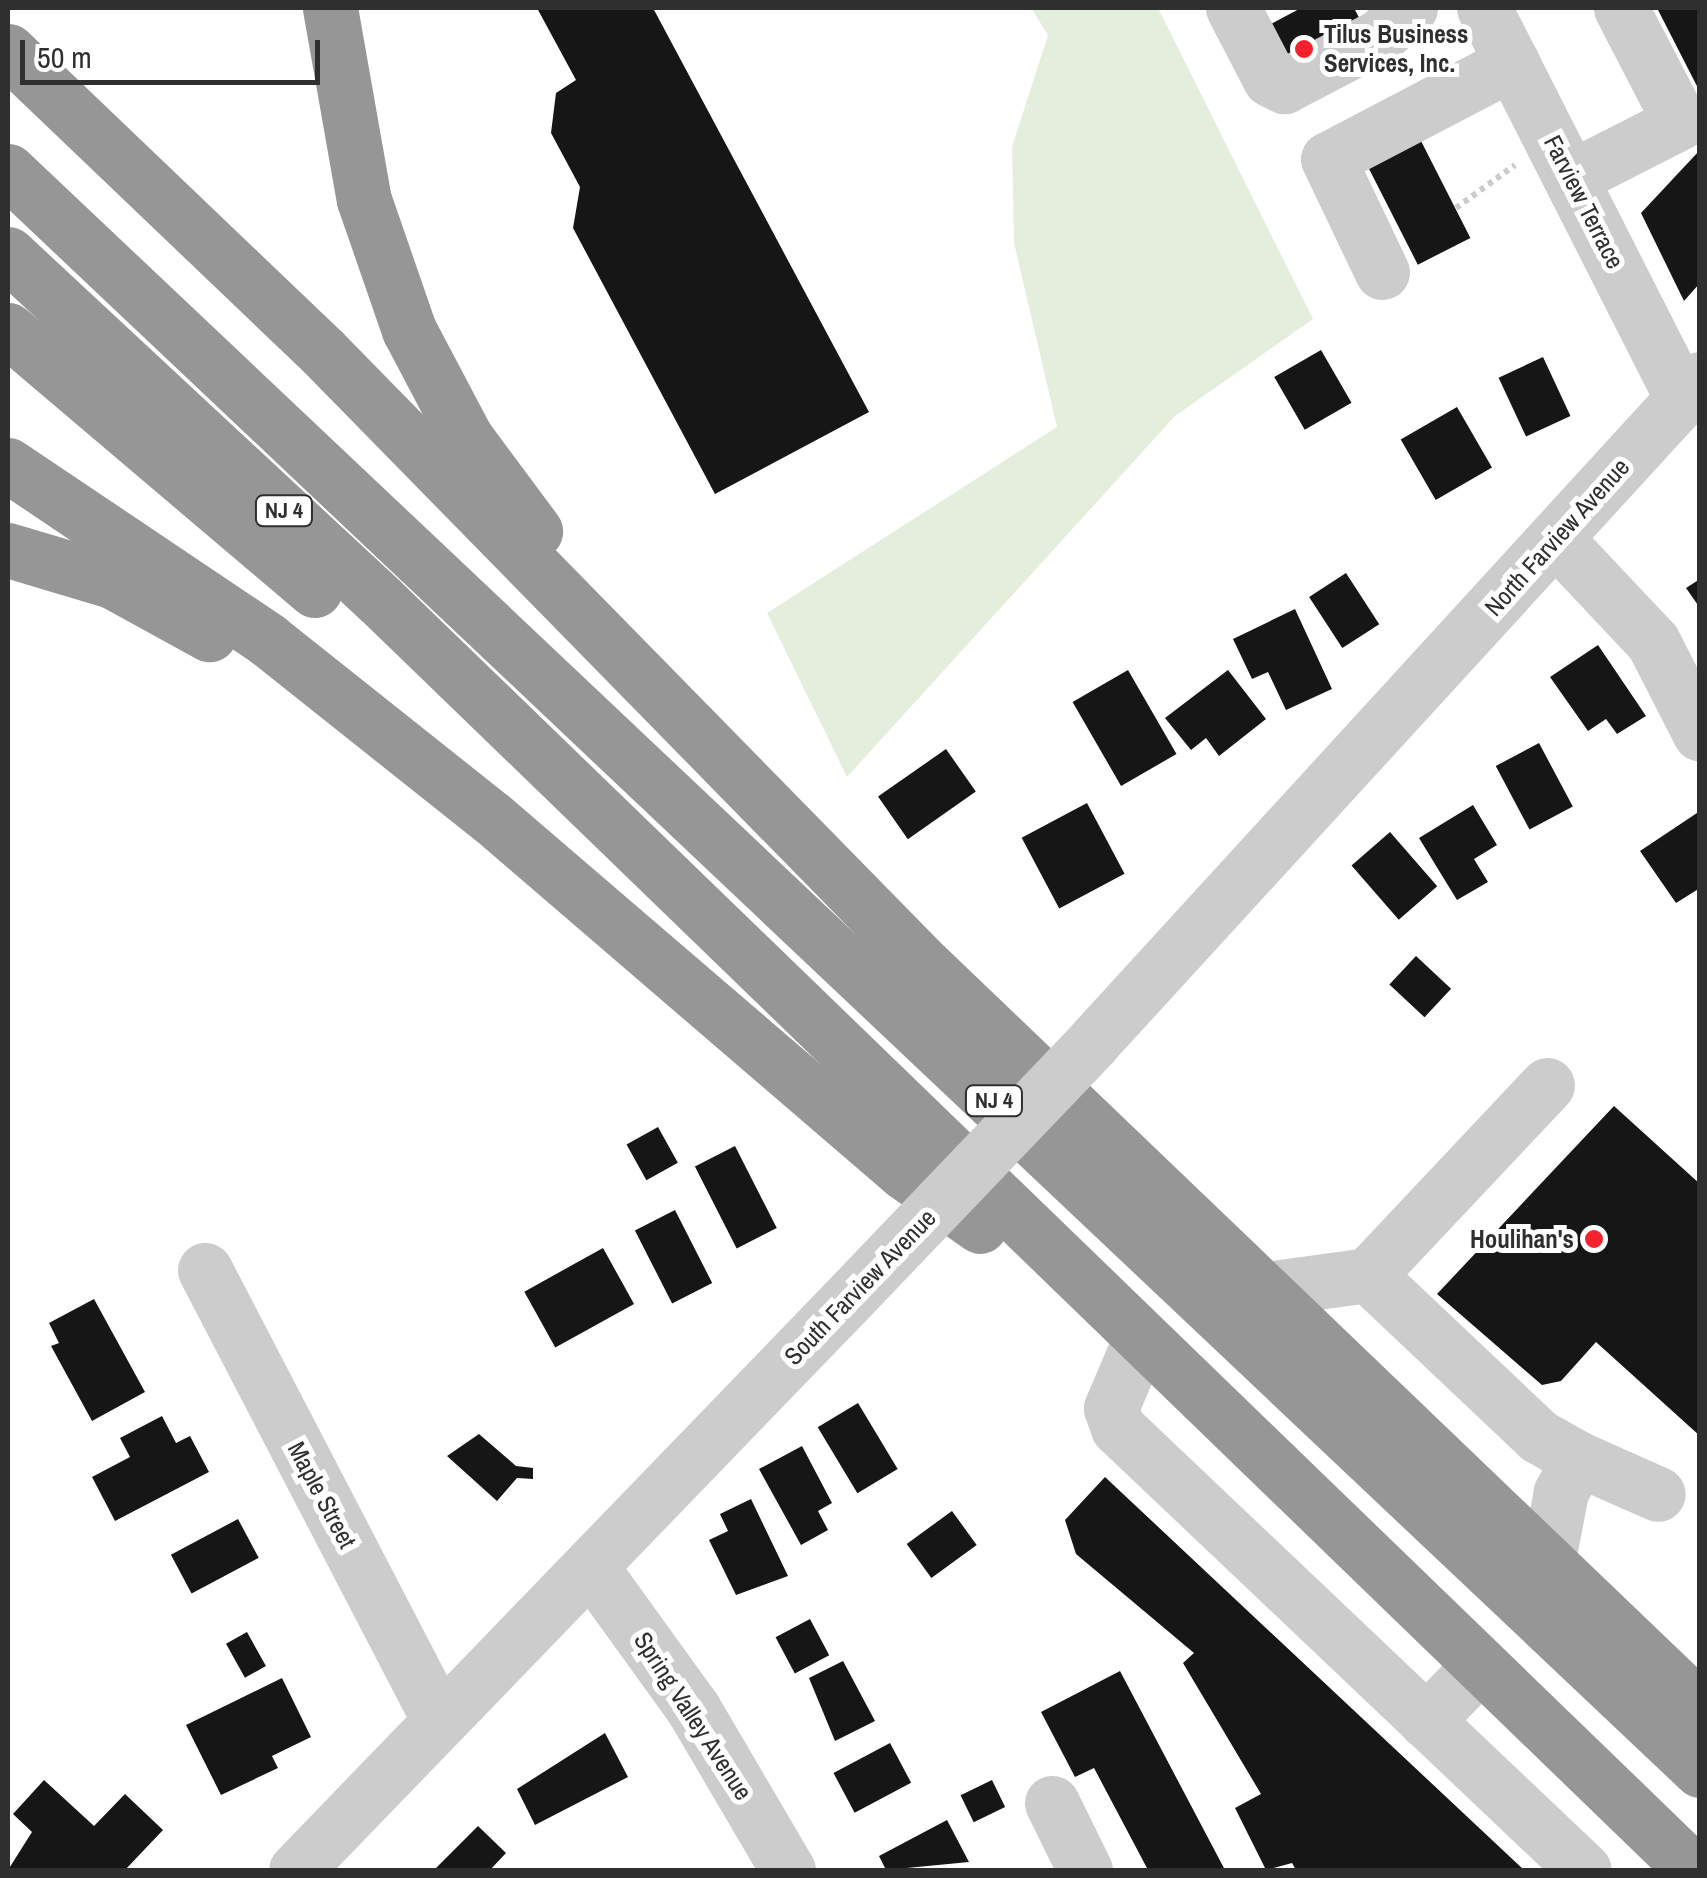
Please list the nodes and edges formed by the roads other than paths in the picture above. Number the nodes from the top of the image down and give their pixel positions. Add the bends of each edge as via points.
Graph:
1 (330, 8) edge
2 (1233, 8) edge
3 (1410, 8) edge
4 (1484, 8) edge
5 (1621, 8) edge
6 (8, 51) edge
7 (1512, 62) junction
8 (1549, 167) junction
9 (8, 171) edge
10 (8, 254) edge
11 (1382, 272) dead end
12 (8, 330) edge
13 (1691, 388) edge
14 (8, 466) edge
15 (1555, 538) junction
16 (8, 550) edge
17 (622, 658) junction
18 (1416, 696) joint
19 (1700, 734) edge
20 (553, 778) junction
21 (492, 818) junction
22 (1547, 1085) dead end
23 (205, 1270) dead end
24 (1368, 1274) junction
25 (1266, 1289) junction
26 (1129, 1333) junction
27 (1579, 1460) junction
28 (1658, 1494) dead end
29 (1547, 1564) junction
30 (590, 1567) junction
31 (1480, 1665) junction
32 (1700, 1708) edge
33 (439, 1720) junction
34 (1426, 1721) junction
35 (1700, 1770) edge
36 (1052, 1802) dead end
37 (1072, 1866) edge
38 (296, 1870) edge
39 (788, 1870) edge
40 (1584, 1870) edge
41 (1693, 1870) edge

1 - 17 highway via 359,182 408,330 466,438
2 - 3 street via 1270,79 1284,86 1380,36
4 - 7 street, Farview Terrace
5 - 8 street via 1680,122
6 - 17 highway via 323,352
7 - 8 street, Farview Terrace
7 - 11 street via 1328,159
8 - 13 street, Farview Terrace
9 - 35 highway, NJ 4
10 - 20 highway, NJ 4 via 380,600
12 - 20 highway via 345,617
13 - 15 street, North Farview Avenue
14 - 21 highway via 179,576
15 - 18 street, North Farview Avenue
15 - 19 street via 1653,642
16 - 21 highway via 95,575 175,614
17 - 25 highway via 918,959
18 - 30 street, South Farview Avenue, bridge
20 - 26 highway, NJ 4
21 - 26 highway via 904,1172
22 - 24 street
23 - 33 street, Maple Street
24 - 25 street
24 - 27 street via 1538,1436
25 - 29 highway
26 - 31 highway, NJ 4
26 - 34 street via 1111,1408 1118,1428
27 - 28 street
27 - 29 street via 1560,1492
29 - 32 highway
30 - 33 street, South Farview Avenue
30 - 39 street, Spring Valley Avenue via 694,1710
31 - 34 street
31 - 41 highway, NJ 4
33 - 38 street, South Farview Avenue
34 - 40 street
36 - 37 street

